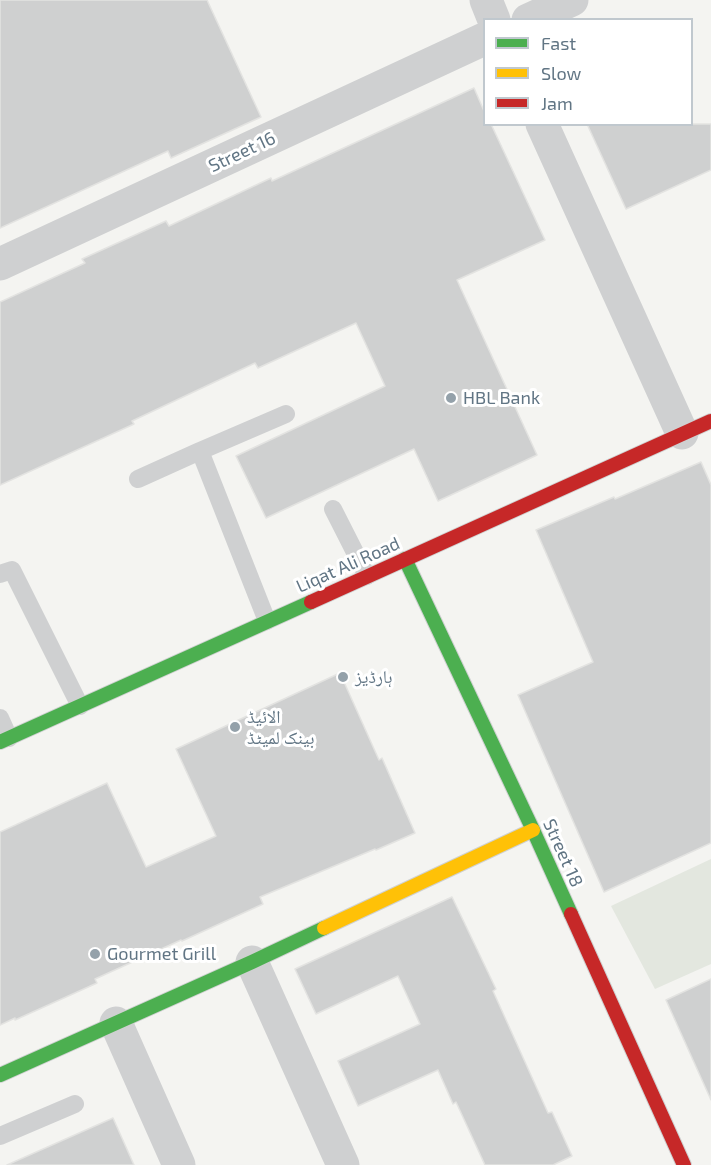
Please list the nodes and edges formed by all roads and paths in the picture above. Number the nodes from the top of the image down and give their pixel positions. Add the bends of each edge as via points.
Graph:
1 (486, 0) edge
2 (572, 0) edge
3 (493, 18) edge
4 (532, 18) edge
5 (483, 39) edge
6 (543, 126) edge
7 (0, 264) edge
8 (286, 414) dead end
9 (697, 427) edge
10 (200, 451) junction
11 (138, 479) dead end
12 (333, 509) dead end
13 (405, 559) junction
14 (0, 574) edge
15 (367, 576) junction
16 (267, 621) junction
17 (80, 706) junction
18 (0, 718) edge
19 (4, 740) edge
20 (533, 830) junction
21 (252, 962) junction
22 (116, 1023) junction
23 (0, 1075) edge
24 (75, 1104) dead end
25 (0, 1136) edge
26 (179, 1165) edge
27 (343, 1165) edge
28 (684, 1165) edge

1 - 3 street
2 - 4 street
5 - 7 street, Street 16
6 - 9 street
8 - 10 lane
9 - 13 street, Liqat Ali Road
10 - 11 lane
10 - 16 lane
12 - 15 lane
13 - 15 street, Liqat Ali Road
13 - 20 street, Street 18
14 - 17 lane via 12,570
15 - 16 street, Liqat Ali Road
16 - 17 street, Liqat Ali Road
17 - 19 street, Liqat Ali Road
18 - 19 lane
20 - 21 street
20 - 28 street, Street 18
21 - 22 street
21 - 27 street
22 - 23 street
22 - 26 street
24 - 25 lane

